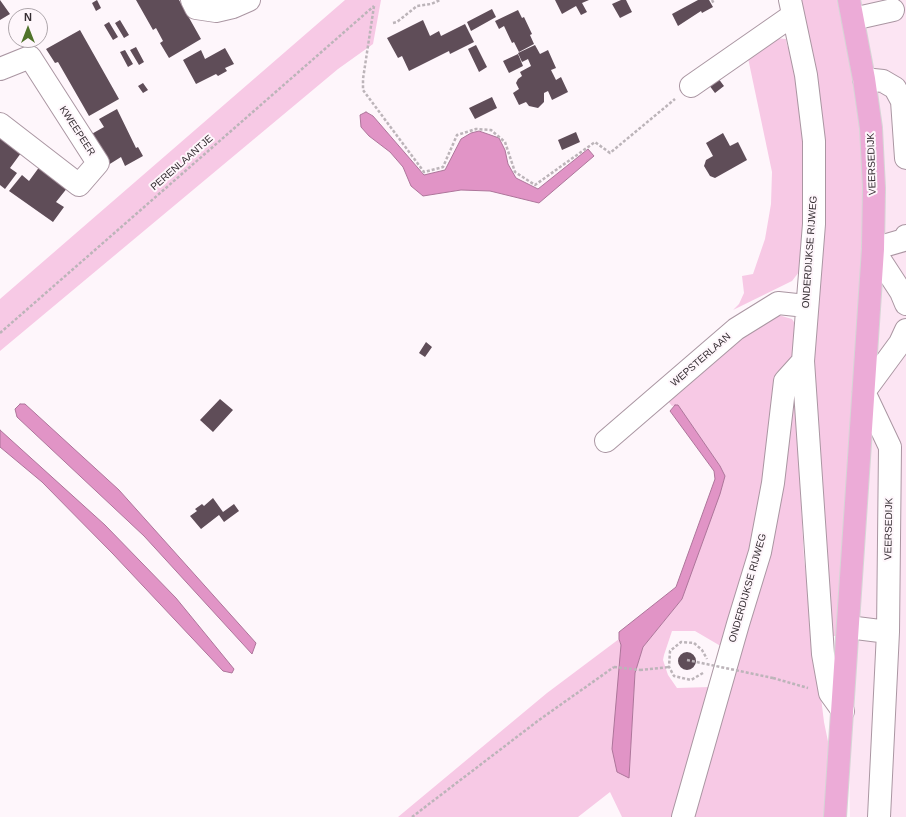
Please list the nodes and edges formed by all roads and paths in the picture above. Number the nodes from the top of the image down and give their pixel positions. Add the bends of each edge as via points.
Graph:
1 (192, 0) edge
2 (249, 0) edge
3 (440, 0) edge
4 (712, 0) edge
5 (714, 4) dead end
6 (792, 8) edge
7 (851, 9) edge
8 (893, 10) dead end
9 (393, 23) dead end
10 (0, 69) edge
11 (864, 79) junction
12 (691, 86) joint
13 (0, 124) edge
14 (906, 158) edge
15 (906, 236) edge
16 (873, 249) junction
17 (906, 304) edge
18 (806, 306) junction
19 (906, 330) edge
20 (0, 332) edge
21 (803, 361) junction
22 (864, 392) junction
23 (606, 441) dead end
24 (848, 627) junction
25 (888, 632) junction
26 (706, 659) junction
27 (687, 660) dead end
28 (727, 661) junction
29 (705, 665) dead end
30 (669, 667) junction
31 (704, 672) dead end
32 (830, 693) junction
33 (843, 711) junction
34 (412, 817) edge
35 (683, 817) edge
36 (835, 817) edge
37 (879, 817) edge

1 - 2 street via 196,8 216,11
3 - 9 path via 417,6
4 - 5 path
6 - 12 street
6 - 18 street, ONDERDIJKSE RIJWEG via 806,76 814,141 814,224
7 - 8 street
7 - 11 main road, VEERSEDIJK
10 - 13 street, KWEEPEER via 30,57 98,163 79,185
11 - 14 street via 882,81 895,88 902,101
11 - 16 main road, VEERSEDIJK via 871,128 874,188
12 - 20 path, PERENLAANTJE via 610,153 595,142 535,185 515,172 505,142 491,130 476,129 457,135 443,167 424,172 363,90 374,6
15 - 16 street via 898,242
16 - 17 street
16 - 22 main road, VEERSEDIJK
18 - 21 street, ONDERDIJKSE RIJWEG
18 - 23 street, WEPSTERLAAN via 778,303 736,329
19 - 22 street via 900,343
21 - 28 street, ONDERDIJKSE RIJWEG via 785,380 773,483 760,552
21 - 32 street, ONDERDIJKSE RIJWEG via 823,654
22 - 24 main road, VEERSEDIJK
22 - 25 street, VEERSEDIJK via 890,447
24 - 25 street
24 - 33 main road, VEERSEDIJK
25 - 37 street, VEERSEDIJK
26 - 28 path
26 - 29 path
26 - 30 path via 702,650 694,644 682,642 670,651
27 - 32 path, bridge via 774,678
28 - 35 street, ONDERDIJKSE RIJWEG
30 - 31 path via 674,676 690,680
30 - 34 path, bridge via 640,670 614,667 538,720
32 - 33 street, ONDERDIJKSE RIJWEG
33 - 36 main road, VEERSEDIJK

